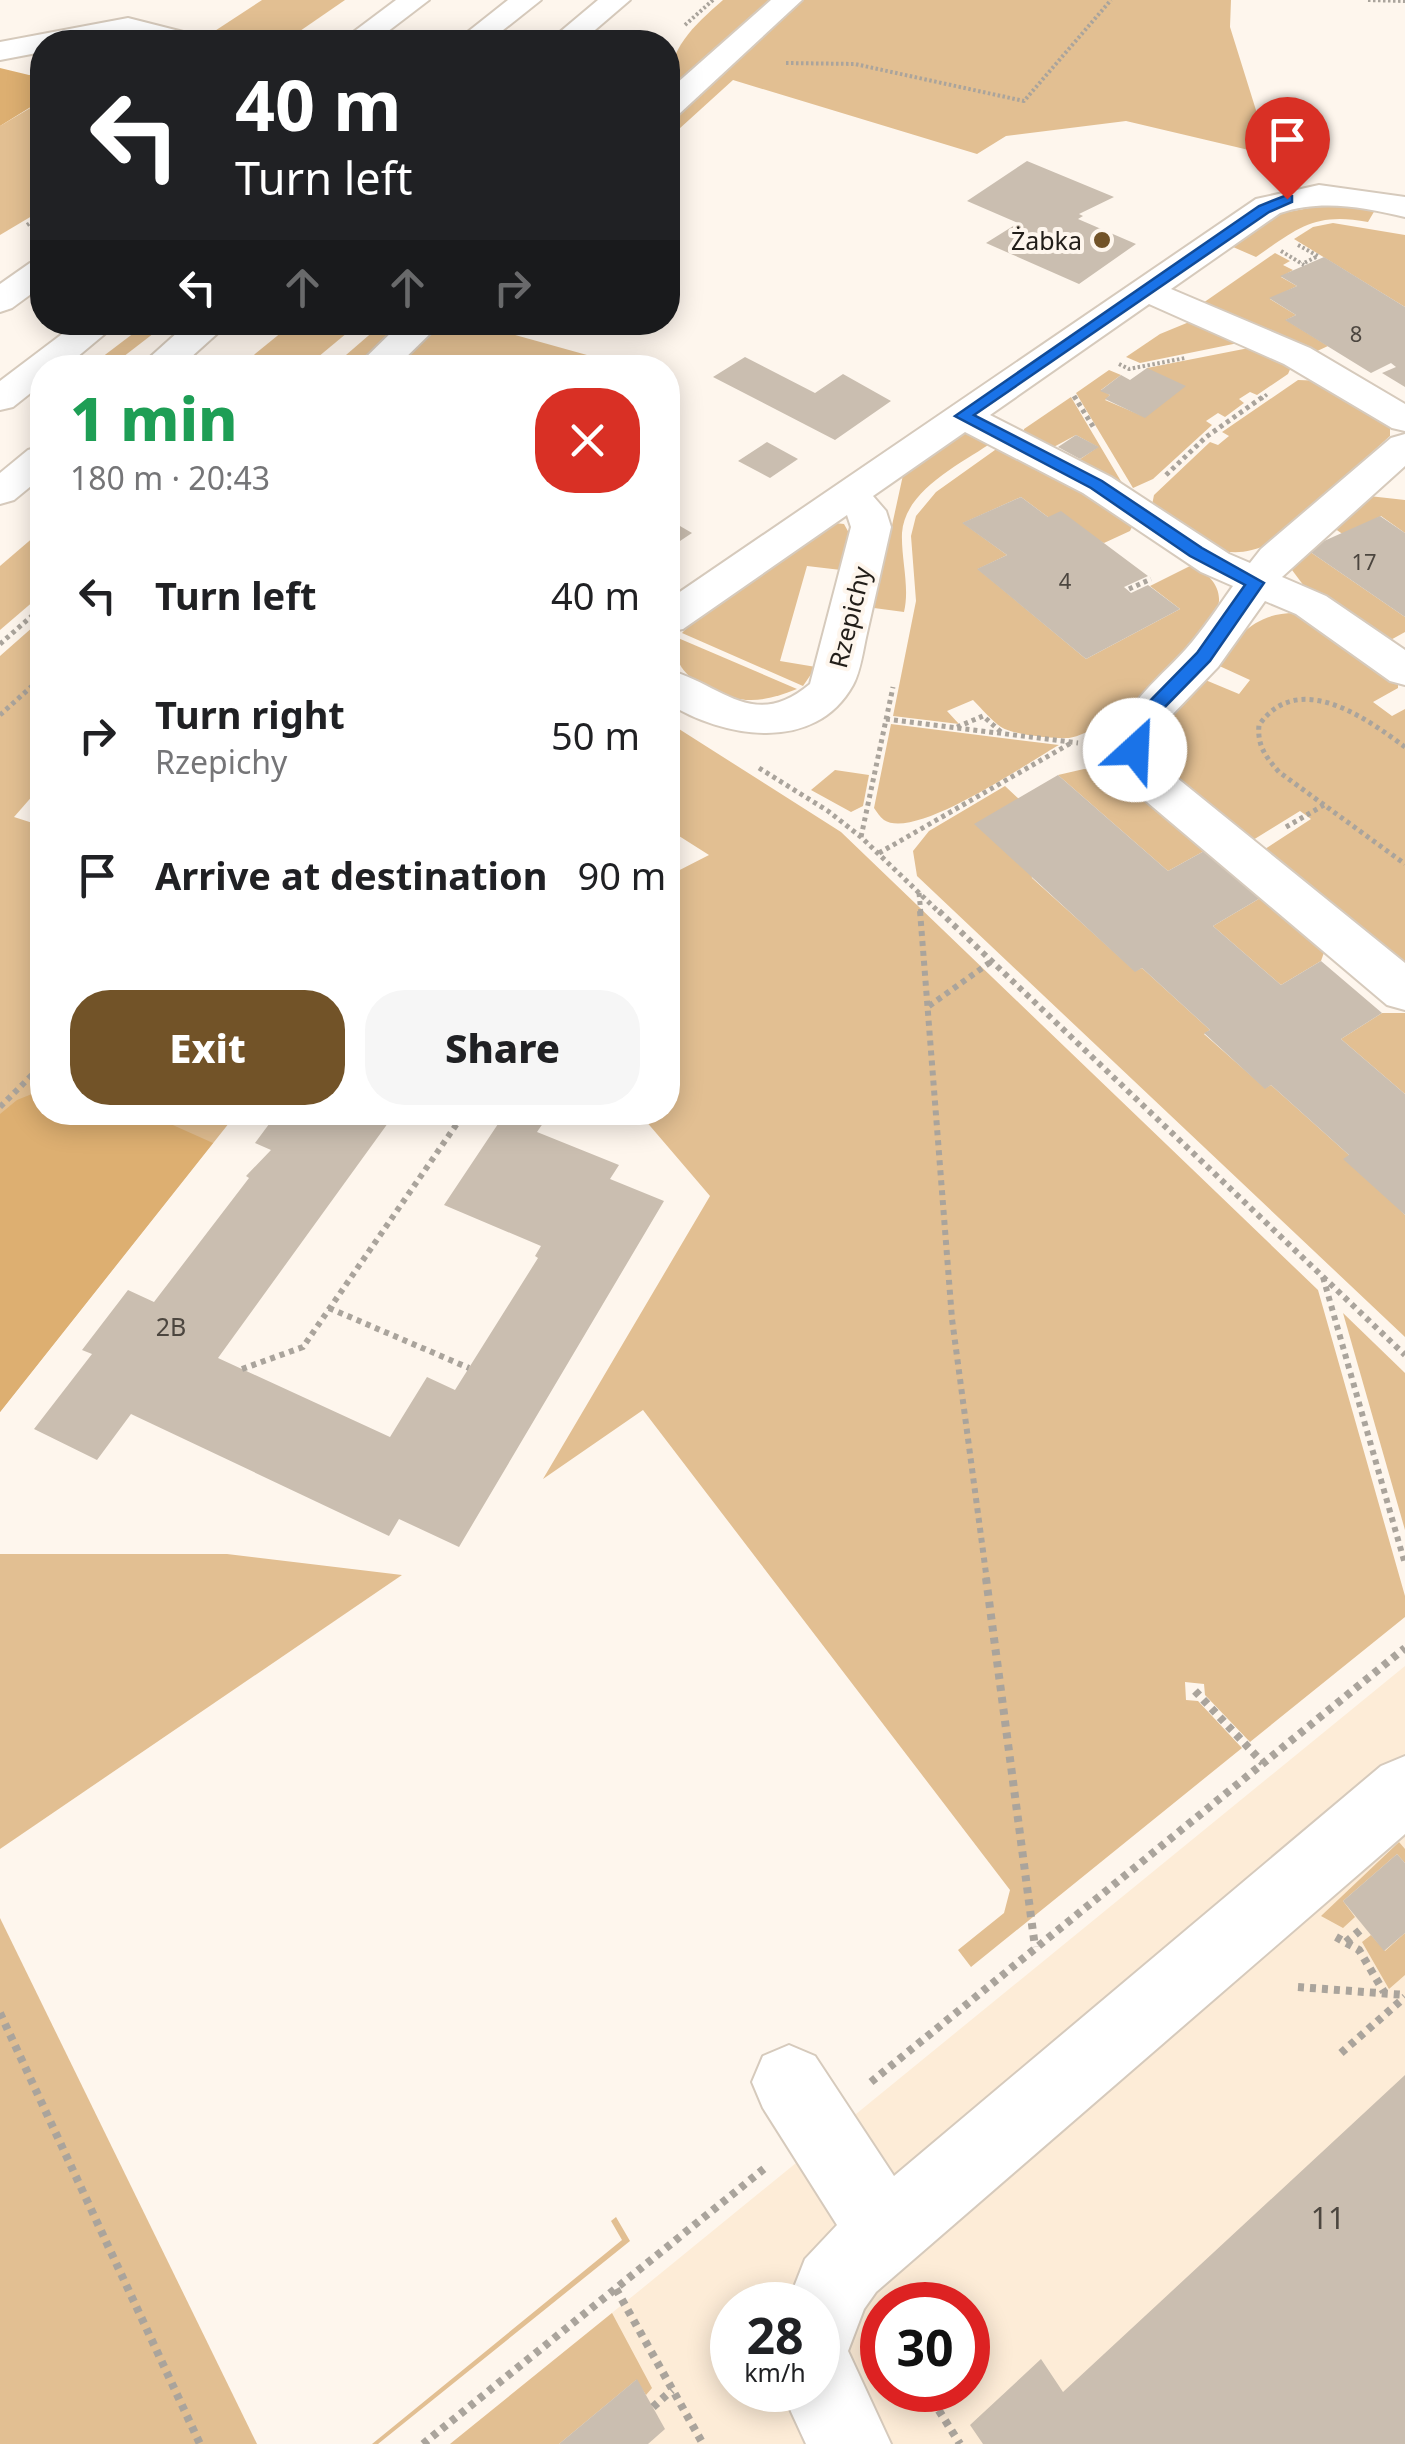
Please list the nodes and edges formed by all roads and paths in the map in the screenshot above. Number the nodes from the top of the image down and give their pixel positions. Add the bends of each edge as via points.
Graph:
1 (415, 0) edge
2 (525, 0) edge
3 (616, 0) edge
4 (788, 0) edge
5 (1111, 0) edge
6 (1368, 0) edge
7 (1405, 2) edge
8 (107, 30) edge
9 (143, 30) edge
10 (371, 30) edge
11 (487, 30) edge
12 (578, 30) edge
13 (696, 82) junction
14 (680, 96) edge
15 (1405, 207) edge
16 (1288, 239) dead end
17 (1290, 257) dead end
18 (30, 279) edge
19 (1146, 290) junction
20 (0, 301) edge
21 (84, 335) edge
22 (196, 335) edge
23 (410, 335) edge
24 (58, 355) edge
25 (172, 355) edge
26 (388, 355) edge
27 (1312, 364) junction
28 (30, 376) edge
29 (0, 399) edge
30 (963, 416) junction
31 (1405, 420) edge
32 (1405, 446) edge
33 (30, 468) edge
34 (0, 492) edge
35 (848, 495) junction
36 (1132, 508) junction
37 (1256, 583) junction
38 (680, 611) edge
39 (30, 618) edge
40 (0, 644) edge
41 (1405, 672) edge
42 (894, 681) dead end
43 (30, 688) edge
44 (680, 691) edge
45 (0, 716) edge
46 (886, 719) junction
47 (956, 728) junction
48 (1002, 734) junction
49 (1072, 742) junction
50 (1405, 747) edge
51 (1135, 750) junction
52 (751, 763) dead end
53 (1324, 804) junction
54 (1306, 815) dead end
55 (862, 837) junction
56 (878, 853) junction
57 (1405, 864) edge
58 (920, 893) junction
59 (992, 962) junction
60 (1405, 991) edge
61 (929, 1006) junction
62 (30, 1077) edge
63 (0, 1107) edge
64 (457, 1125) edge
65 (1323, 1276) junction
66 (329, 1308) junction
67 (1405, 1354) edge
68 (469, 1368) dead end
69 (242, 1369) dead end
70 (1405, 1564) edge
71 (1405, 1648) edge
72 (1195, 1691) dead end
73 (1263, 1763) junction
74 (1405, 1790) edge
75 (1364, 1927) dead end
76 (1345, 1942) dead end
77 (1035, 1947) junction
78 (1298, 1987) dead end
79 (1405, 1996) edge
80 (0, 2013) edge
81 (1341, 2053) dead end
82 (803, 2104) junction
83 (886, 2232) junction
84 (837, 2282) edge
85 (616, 2289) junction
86 (672, 2390) junction
87 (653, 2407) dead end
88 (833, 2412) edge
89 (940, 2412) edge
90 (200, 2444) edge
91 (423, 2444) edge
92 (703, 2444) edge
93 (850, 2444) edge
94 (960, 2444) edge

1 - 10 main road
2 - 11 main road
3 - 12 main road
4 - 13 main road
5 - 13 path via 1024,102 855,64 786,63
6 - 7 path
8 - 9 main road
13 - 14 main road
15 - 19 main road via 1309,195 1268,206
16 - 17 path via 1318,256 1303,264
18 - 20 main road
19 - 27 main road
19 - 30 main road
21 - 24 main road
22 - 25 main road
23 - 26 main road
27 - 31 main road
27 - 36 path via 1206,437
28 - 29 main road
30 - 35 main road
30 - 36 main road
32 - 37 main road via 1275,558
33 - 34 main road
35 - 38 main road
35 - 44 main road, Rzepichy via 871,526 834,681 824,698 794,713 748,719
36 - 37 main road
37 - 41 main road via 1318,610
37 - 51 main road via 1203,657 1149,712
39 - 40 path
42 - 46 path
43 - 45 path
46 - 47 path
46 - 55 path
47 - 48 path
47 - 48 path via 984,716
48 - 49 path
49 - 51 path
49 - 56 path
50 - 53 path via 1338,704 1300,700 1271,710 1258,725 1258,747 1279,772
51 - 60 main road via 1150,780
52 - 55 path
53 - 54 path
53 - 57 path
55 - 56 path
56 - 58 path
58 - 59 path
58 - 61 path
59 - 61 path
59 - 65 path
61 - 77 path via 952,1319
62 - 63 path
64 - 66 path
65 - 67 path
65 - 70 path
66 - 68 path
66 - 69 path via 298,1352
71 - 73 path
72 - 73 path
73 - 77 path
74 - 83 main road
75 - 76 path
77 - 82 path
78 - 79 path
79 - 81 path
80 - 90 path
82 - 83 main road
82 - 85 path
83 - 84 main road
85 - 86 path
85 - 91 path
86 - 87 path
86 - 92 path
88 - 93 main road
89 - 94 path

